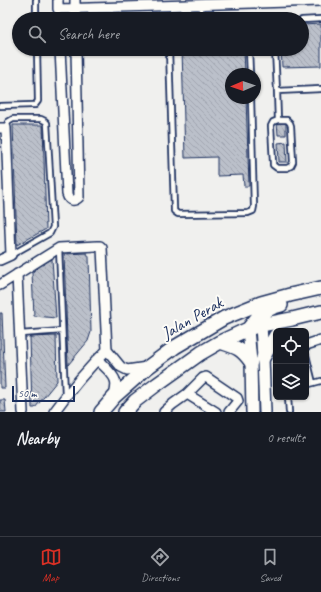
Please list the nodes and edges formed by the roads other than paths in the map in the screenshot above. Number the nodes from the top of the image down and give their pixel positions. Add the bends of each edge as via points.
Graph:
1 (36, 0) edge
2 (321, 1) edge
3 (75, 4) edge
4 (58, 5) edge
5 (201, 5) junction
6 (36, 12) edge
7 (201, 12) edge
8 (321, 19) edge
9 (309, 20) edge
10 (37, 56) edge
11 (60, 56) edge
12 (76, 56) edge
13 (169, 56) edge
14 (249, 56) edge
15 (275, 56) edge
16 (250, 68) edge
17 (321, 89) edge
18 (276, 91) junction
19 (251, 104) edge
20 (0, 106) edge
21 (278, 120) junction
22 (3, 128) edge
23 (59, 248) junction
24 (11, 255) junction
25 (0, 260) edge
26 (17, 274) junction
27 (0, 285) edge
28 (321, 288) edge
29 (321, 294) edge
30 (321, 312) edge
31 (292, 319) junction
32 (255, 325) junction
33 (283, 328) edge
34 (62, 332) junction
35 (198, 332) junction
36 (20, 334) junction
37 (273, 339) edge
38 (321, 340) edge
39 (220, 342) junction
40 (309, 344) edge
41 (107, 350) junction
42 (97, 359) junction
43 (257, 360) junction
44 (308, 364) edge
45 (148, 367) junction
46 (321, 381) edge
47 (313, 383) junction
48 (309, 384) edge
49 (187, 394) junction
50 (65, 396) junction
51 (114, 397) junction
52 (288, 400) edge
53 (23, 412) edge
54 (54, 412) edge
55 (101, 412) edge
56 (125, 412) edge
57 (164, 412) edge
58 (216, 412) edge
59 (229, 412) edge
60 (252, 412) edge
61 (265, 412) edge
62 (289, 412) edge

1 - 6 lane
2 - 5 street
3 - 4 street
3 - 5 street
5 - 7 lane
8 - 9 lane
10 - 20 lane via 38,101 35,105
11 - 12 street via 67,194 70,200 77,200 79,197
13 - 19 lane via 174,211 178,214 253,211
14 - 16 lane
15 - 18 lane
17 - 18 lane
18 - 21 lane
21 - 21 lane via 287,120 291,126 293,162 286,168 277,168 273,163 271,124
22 - 24 street
22 - 24 lane via 13,119 41,119 47,123 53,227 50,233
23 - 26 street
23 - 34 lane
23 - 41 street via 102,248
24 - 25 street
26 - 27 street
26 - 36 street
28 - 35 main road, Jalan Perak via 262,303 224,318
29 - 32 main road via 274,307 260,314
30 - 31 main road, Jalan Perak
31 - 32 main road, Jalan Perak
31 - 33 main road
32 - 35 main road via 251,319 242,318 219,328
32 - 39 main road, Jalan Perak
32 - 43 street
34 - 36 lane
34 - 50 lane
35 - 45 main road, Jalan Perak
36 - 53 street
37 - 43 main road
38 - 40 street
39 - 43 main road via 236,347
39 - 56 main road, Jalan Perak via 156,385
41 - 42 street
41 - 45 street via 121,367 127,370
42 - 50 street
42 - 51 street via 113,375 116,387
43 - 60 street
43 - 61 street
44 - 47 lane
45 - 51 main road, Jalan Perak
46 - 47 lane
47 - 48 lane
49 - 57 street
49 - 58 street
49 - 59 street via 206,377 237,398 238,401
50 - 54 street
51 - 55 main road, Jalan Perak
52 - 62 lane

